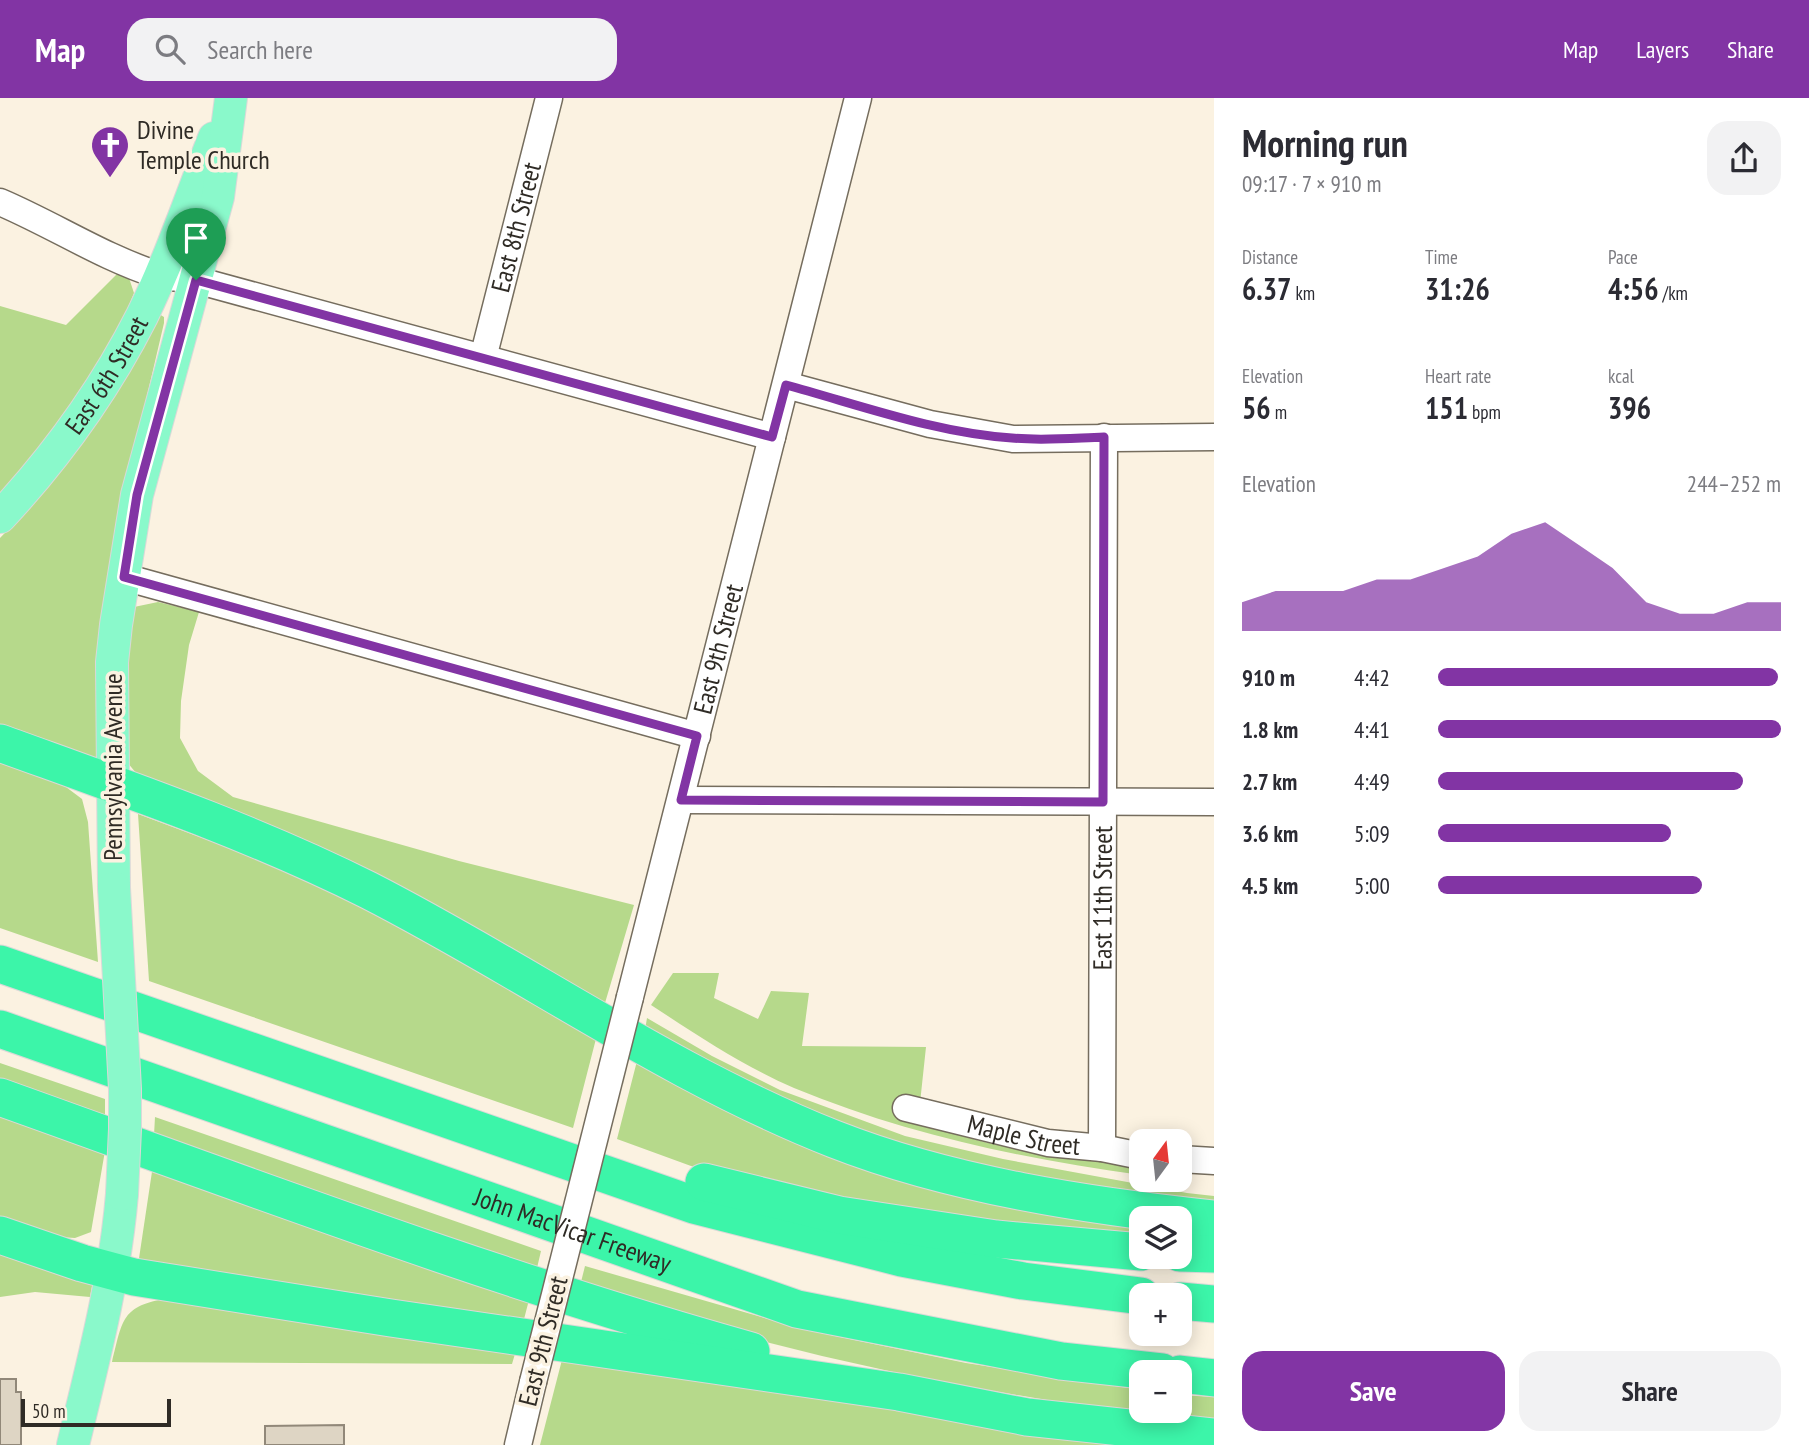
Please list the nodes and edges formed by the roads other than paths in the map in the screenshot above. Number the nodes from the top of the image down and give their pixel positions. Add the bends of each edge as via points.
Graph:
1 (230, 98) edge
2 (549, 98) edge
3 (858, 98) edge
4 (0, 202) edge
5 (161, 275) junction
6 (196, 280) junction
7 (483, 358) junction
8 (786, 385) junction
9 (772, 437) junction
10 (1104, 437) junction
11 (1214, 437) edge
12 (0, 517) edge
13 (124, 577) junction
14 (697, 736) junction
15 (0, 743) edge
16 (112, 784) junction
17 (681, 800) junction
18 (1103, 802) junction
19 (1214, 802) edge
20 (0, 964) edge
21 (0, 1029) edge
22 (309, 1070) junction
23 (0, 1097) edge
24 (906, 1108) dead end
25 (1102, 1148) junction
26 (1129, 1154) edge
27 (1192, 1159) edge
28 (1214, 1161) edge
29 (1214, 1219) edge
30 (0, 1235) edge
31 (1129, 1251) edge
32 (1192, 1253) edge
33 (1214, 1254) edge
34 (112, 1271) junction
35 (1129, 1294) edge
36 (1192, 1302) edge
37 (1214, 1304) edge
38 (1129, 1368) edge
39 (1192, 1375) edge
40 (1214, 1378) edge
41 (899, 1392) junction
42 (1214, 1437) edge
43 (74, 1445) edge
44 (518, 1445) edge

1 - 5 main road, East 6th Street
1 - 6 main road, Pennsylvania Avenue via 218,197
2 - 7 street, East 8th Street
3 - 8 street, East 9th Street
4 - 5 street via 68,237
5 - 6 street
5 - 12 main road, East 6th Street via 141,318 78,420 36,479
6 - 7 street
6 - 13 main road, Pennsylvania Avenue via 137,495
7 - 9 street
8 - 9 street, East 9th Street
8 - 10 street via 984,435 1013,439
9 - 14 street, East 9th Street
10 - 11 street
10 - 18 street, East 11th Street
13 - 14 street
13 - 16 main road, Pennsylvania Avenue via 112,662
14 - 17 street, East 9th Street
15 - 16 highway
16 - 29 highway via 217,823 366,890 678,1065 836,1140 985,1183
16 - 34 main road, Pennsylvania Avenue, bridge via 125,1089 122,1194
17 - 18 street
17 - 44 street, East 9th Street, bridge
18 - 19 street
18 - 25 street, East 11th Street
20 - 22 highway
21 - 38 highway, John MacVicar Freeway via 797,1308 1061,1361
22 - 31 highway via 710,1184 839,1215 996,1239
22 - 35 highway via 694,1205 902,1258 1023,1281
23 - 41 highway via 662,1326
24 - 25 street, Maple Street via 1048,1143
25 - 26 street, Maple Street
27 - 28 street
30 - 34 highway
32 - 33 highway
34 - 41 highway via 391,1318
34 - 43 main road, Pennsylvania Avenue
36 - 37 highway
39 - 40 highway
41 - 42 highway via 1027,1417

